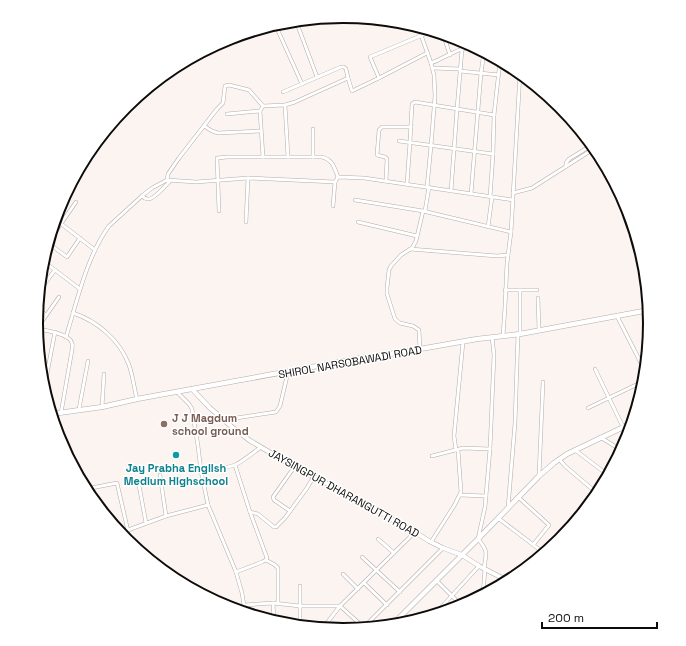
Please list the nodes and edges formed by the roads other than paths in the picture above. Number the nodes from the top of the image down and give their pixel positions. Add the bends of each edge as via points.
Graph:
1 (298, 27) edge
2 (278, 30) edge
3 (424, 34) edge
4 (421, 35) junction
5 (445, 41) edge
6 (462, 49) joint
7 (427, 53) junction
8 (450, 55) junction
9 (483, 58) edge
10 (431, 63) junction
11 (500, 67) edge
12 (432, 68) junction
13 (460, 70) junction
14 (481, 73) junction
15 (499, 75) junction
16 (317, 77) junction
17 (348, 78) junction
18 (379, 78) junction
19 (520, 81) edge
20 (302, 84) junction
21 (283, 92) dead end
22 (285, 105) junction
23 (263, 106) junction
24 (434, 106) junction
25 (457, 109) junction
26 (260, 111) junction
27 (478, 112) junction
28 (228, 114) dead end
29 (494, 115) junction
30 (204, 126) junction
31 (411, 128) junction
32 (312, 129) dead end
33 (261, 131) junction
34 (399, 141) dead end
35 (410, 142) junction
36 (432, 146) junction
37 (587, 148) edge
38 (454, 149) junction
39 (475, 152) junction
40 (589, 152) edge
41 (493, 154) junction
42 (263, 157) junction
43 (288, 157) junction
44 (313, 157) junction
45 (566, 166) junction
46 (338, 177) junction
47 (248, 178) junction
48 (169, 180) junction
49 (219, 180) junction
50 (386, 181) junction
51 (335, 182) junction
52 (407, 184) junction
53 (428, 187) junction
54 (451, 191) junction
55 (513, 193) junction
56 (471, 194) junction
57 (142, 196) junction
58 (491, 197) junction
59 (355, 200) dead end
60 (513, 200) junction
61 (76, 202) dead end
62 (334, 206) dead end
63 (219, 211) dead end
64 (424, 211) junction
65 (246, 222) dead end
66 (358, 222) dead end
67 (61, 223) joint
68 (488, 227) junction
69 (511, 232) junction
70 (417, 236) junction
71 (80, 238) junction
72 (53, 246) edge
73 (95, 250) junction
74 (410, 250) junction
75 (508, 255) junction
76 (49, 265) edge
77 (55, 270) junction
78 (46, 281) edge
79 (80, 289) junction
80 (505, 290) junction
81 (520, 290) junction
82 (537, 290) dead end
83 (59, 297) dead end
84 (538, 298) dead end
85 (642, 311) edge
86 (44, 313) edge
87 (73, 313) junction
88 (46, 315) junction
89 (617, 316) junction
90 (43, 318) edge
91 (43, 330) edge
92 (539, 330) junction
93 (55, 332) junction
94 (519, 334) junction
95 (503, 336) junction
96 (66, 337) junction
97 (492, 337) junction
98 (463, 342) junction
99 (420, 349) junction
100 (88, 361) dead end
101 (640, 361) edge
102 (595, 369) dead end
103 (47, 371) edge
104 (288, 372) junction
105 (104, 374) dead end
106 (543, 382) dead end
107 (636, 385) edge
108 (192, 389) junction
109 (176, 392) junction
110 (609, 398) junction
111 (137, 399) junction
112 (102, 407) junction
113 (588, 408) dead end
114 (79, 409) junction
115 (60, 413) joint
116 (223, 420) junction
117 (624, 427) joint
118 (600, 437) junction
119 (261, 447) junction
120 (616, 447) edge
121 (490, 449) junction
122 (457, 450) junction
123 (575, 450) junction
124 (432, 456) dead end
125 (559, 459) junction
126 (235, 465) junction
127 (295, 466) junction
128 (201, 471) junction
129 (604, 472) edge
130 (160, 475) dead end
131 (314, 476) junction
132 (539, 476) junction
133 (138, 480) dead end
134 (93, 488) edge
135 (592, 489) edge
136 (460, 495) junction
137 (486, 496) junction
138 (518, 497) junction
139 (208, 505) junction
140 (508, 508) junction
141 (290, 511) junction
142 (250, 512) junction
143 (166, 516) junction
144 (498, 518) junction
145 (146, 523) junction
146 (128, 531) joint
147 (415, 532) junction
148 (378, 539) dead end
149 (478, 539) junction
150 (431, 542) junction
151 (533, 545) junction
152 (444, 548) junction
153 (540, 550) edge
154 (394, 553) junction
155 (462, 555) junction
156 (362, 557) dead end
157 (266, 560) junction
158 (479, 566) junction
159 (484, 569) junction
160 (377, 570) junction
161 (236, 572) junction
162 (343, 574) dead end
163 (501, 578) edge
164 (436, 580) junction
165 (364, 583) junction
166 (300, 586) dead end
167 (483, 588) edge
168 (358, 589) junction
169 (400, 592) junction
170 (453, 596) junction
171 (457, 600) edge
172 (274, 604) junction
173 (278, 604) junction
174 (244, 605) joint
175 (387, 605) junction
176 (446, 605) edge
177 (300, 606) junction
178 (340, 606) junction
179 (274, 615) edge
180 (399, 617) edge
181 (300, 619) edge
182 (370, 621) edge
183 (327, 622) edge
184 (358, 622) edge

1 - 16 street
2 - 20 street
3 - 4 street
4 - 7 street
4 - 18 street via 370,57
5 - 8 street
6 - 8 street
6 - 13 street
7 - 10 street
7 - 18 street
8 - 10 street
9 - 14 street
10 - 12 street
11 - 15 street
12 - 13 street
12 - 24 street
13 - 14 street
13 - 25 street
14 - 15 street
14 - 27 street
15 - 29 street
16 - 17 street via 343,67
16 - 20 street
17 - 18 street via 352,91
17 - 22 street
19 - 55 street
20 - 21 street
22 - 23 street
22 - 43 street
23 - 26 street
23 - 30 street via 249,90 225,86 223,103
24 - 25 street
24 - 31 street via 413,102
24 - 36 street
25 - 27 street
25 - 38 street
26 - 28 street
26 - 33 street
27 - 29 street
27 - 39 street
29 - 41 street
30 - 33 street via 218,133
30 - 48 street via 178,158 168,174
31 - 35 street
31 - 50 street via 382,127 380,130 377,156 387,159
32 - 44 street
33 - 42 street
34 - 35 street
35 - 36 street
35 - 52 street
36 - 38 street
36 - 53 street
37 - 45 street via 569,159
38 - 39 street
38 - 54 street
39 - 41 street
39 - 56 street
40 - 45 street
41 - 58 street
42 - 43 street
42 - 49 street via 219,157
43 - 44 street
44 - 46 street via 328,159
45 - 55 street via 532,188
46 - 50 street
46 - 51 street
47 - 49 street
47 - 51 street
47 - 65 street
48 - 49 street
48 - 57 street
48 - 57 street via 151,199
49 - 63 street
50 - 52 street
51 - 62 street
52 - 53 street
53 - 54 street
53 - 64 street
54 - 56 street
55 - 60 street
56 - 58 street
57 - 73 street via 108,226
58 - 60 street
58 - 68 street
59 - 64 street
60 - 69 street
61 - 67 street
64 - 68 street
64 - 70 street
66 - 70 street
67 - 71 street
68 - 69 street
69 - 75 street
70 - 74 street
71 - 72 street via 67,257
71 - 73 street
73 - 79 street
74 - 75 street
74 - 99 street via 393,262 389,270 387,294 397,321 419,330
75 - 80 street
76 - 77 street
77 - 78 street
77 - 79 street
79 - 87 street
80 - 81 street
80 - 95 street
81 - 82 street
81 - 94 street
83 - 88 street
84 - 92 street
85 - 89 main road, SHIROL NARSOBAWADI ROAD
86 - 88 street
87 - 96 street
87 - 111 street via 84,317 113,338 129,365
88 - 90 street
89 - 92 main road, SHIROL NARSOBAWADI ROAD
89 - 101 street
91 - 93 street
92 - 94 main road, SHIROL NARSOBAWADI ROAD
93 - 96 street
93 - 103 street
94 - 95 main road, SHIROL NARSOBAWADI ROAD
94 - 140 street
95 - 97 main road, SHIROL NARSOBAWADI ROAD
96 - 115 street via 73,345
97 - 98 main road, SHIROL NARSOBAWADI ROAD
97 - 121 street via 494,355
98 - 99 main road, SHIROL NARSOBAWADI ROAD
98 - 122 street via 454,436
99 - 104 main road, SHIROL NARSOBAWADI ROAD
100 - 114 street
102 - 110 street
104 - 108 main road, SHIROL NARSOBAWADI ROAD
104 - 116 street via 280,406 276,412
105 - 112 street
106 - 132 street
107 - 110 street
108 - 109 main road, SHIROL NARSOBAWADI ROAD
108 - 116 street, JAYSINGPUR DHARANGUTTI ROAD
109 - 111 main road, SHIROL NARSOBAWADI ROAD
109 - 128 street via 192,409
110 - 113 street
110 - 117 street
111 - 112 main road, SHIROL NARSOBAWADI ROAD
112 - 114 main road, SHIROL NARSOBAWADI ROAD
114 - 115 main road, SHIROL NARSOBAWADI ROAD
116 - 119 street, JAYSINGPUR DHARANGUTTI ROAD
117 - 118 main road
118 - 120 street
118 - 123 main road
119 - 126 street
119 - 127 street, JAYSINGPUR DHARANGUTTI ROAD
121 - 122 street
121 - 137 street
122 - 124 street
122 - 136 street
123 - 125 main road
123 - 129 street
125 - 132 main road
125 - 135 street
126 - 128 street
126 - 142 street
127 - 131 street, JAYSINGPUR DHARANGUTTI ROAD
127 - 141 street via 273,497
128 - 139 street
130 - 143 street
131 - 141 street
131 - 147 street, JAYSINGPUR DHARANGUTTI ROAD
132 - 138 main road
133 - 145 street
134 - 146 street via 117,483
136 - 137 street
136 - 150 street
137 - 149 street
138 - 140 main road
138 - 151 street via 549,525
139 - 143 street
139 - 161 street
140 - 144 main road
141 - 142 street via 278,527 258,514
142 - 157 street
143 - 145 street
144 - 149 main road
144 - 151 street
145 - 146 street
147 - 150 street, JAYSINGPUR DHARANGUTTI ROAD
147 - 154 street
148 - 154 street
149 - 155 main road
149 - 159 street via 486,550
150 - 152 street, JAYSINGPUR DHARANGUTTI ROAD
151 - 153 street
152 - 155 street, JAYSINGPUR DHARANGUTTI ROAD
152 - 169 street
154 - 160 street
155 - 158 street, JAYSINGPUR DHARANGUTTI ROAD
155 - 164 main road
156 - 160 street
157 - 161 street
157 - 173 street via 278,568
158 - 159 street, JAYSINGPUR DHARANGUTTI ROAD
158 - 170 street
159 - 163 street, JAYSINGPUR DHARANGUTTI ROAD
159 - 167 street
160 - 165 street
160 - 169 street
161 - 174 street
162 - 168 street
164 - 170 street
164 - 180 main road
165 - 168 street
165 - 175 street
166 - 177 street
168 - 178 street
169 - 175 street
170 - 171 street
170 - 176 street
172 - 173 street
172 - 174 street
172 - 179 street
173 - 177 street
175 - 182 street
177 - 178 street
177 - 181 street
178 - 183 street
178 - 184 street

